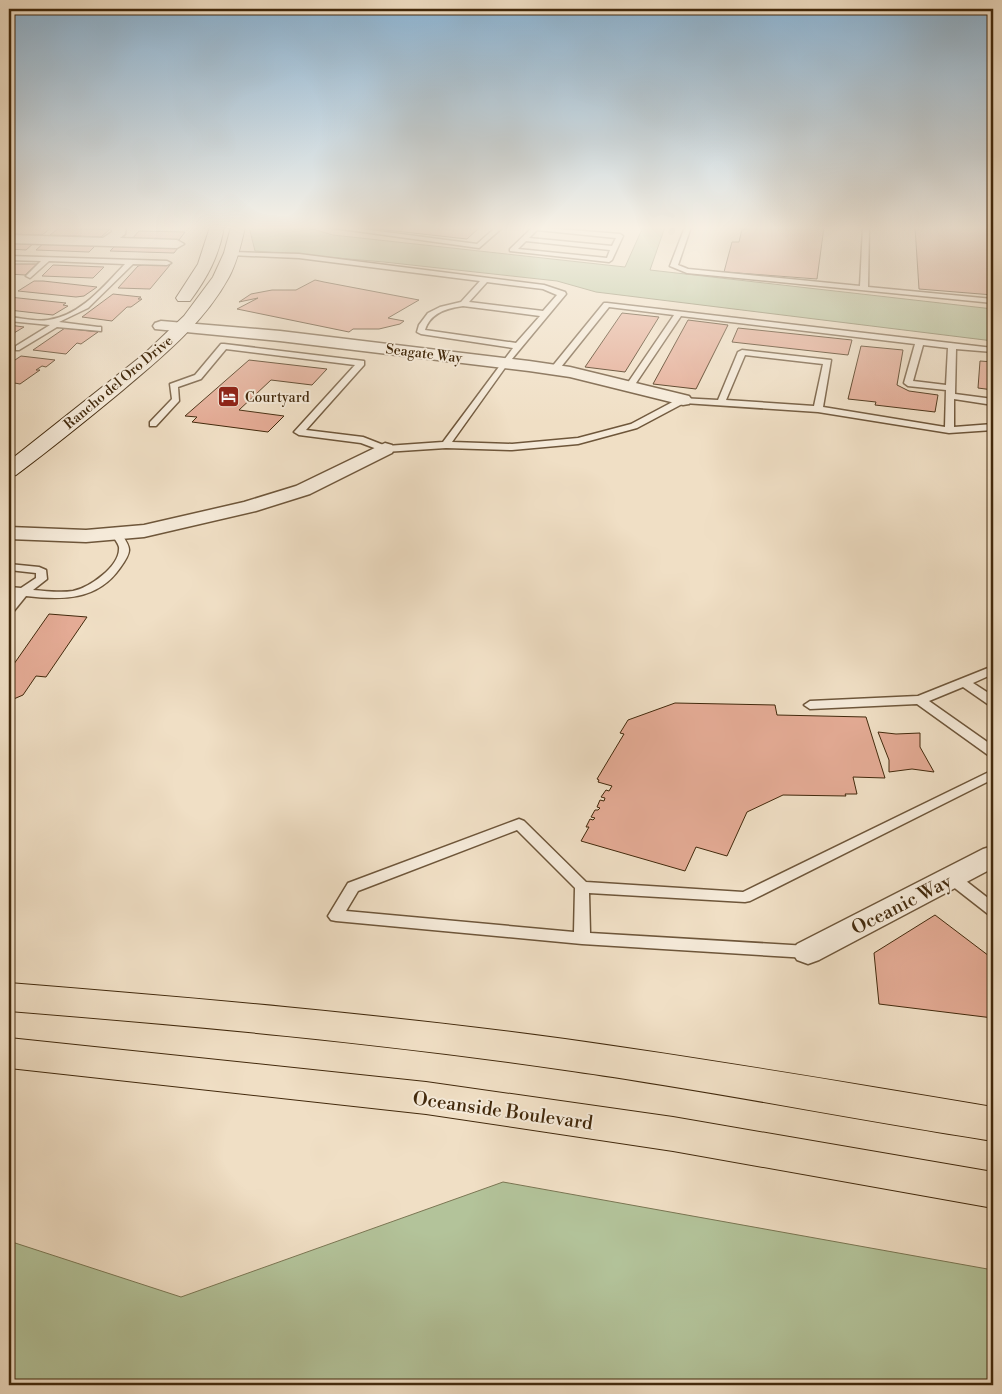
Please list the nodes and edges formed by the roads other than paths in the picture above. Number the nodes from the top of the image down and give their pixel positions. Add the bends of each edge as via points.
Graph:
1 (101, 292) edge
2 (188, 292) edge
3 (211, 292) edge
4 (474, 292) edge
5 (557, 292) edge
6 (911, 292) edge
7 (993, 301) edge
8 (464, 304) junction
9 (546, 314) junction
10 (678, 315) junction
11 (9, 319) edge
12 (53, 324) junction
13 (161, 326) junction
14 (183, 327) junction
15 (98, 329) dead end
16 (280, 336) junction
17 (920, 342) junction
18 (519, 346) junction
19 (952, 346) junction
20 (19, 348) dead end
21 (993, 350) edge
22 (265, 351) junction
23 (504, 363) junction
24 (554, 370) junction
25 (629, 387) junction
26 (950, 392) junction
27 (683, 400) junction
28 (993, 402) edge
29 (722, 404) junction
30 (818, 409) junction
31 (153, 424) dead end
32 (993, 427) edge
33 (949, 430) junction
34 (446, 444) junction
35 (9, 448) edge
36 (385, 448) junction
37 (9, 471) edge
38 (9, 533) edge
39 (116, 534) junction
40 (9, 567) edge
41 (9, 590) edge
42 (23, 592) junction
43 (9, 610) edge
44 (993, 670) edge
45 (964, 682) junction
46 (920, 700) junction
47 (993, 702) edge
48 (810, 705) dead end
49 (993, 752) edge
50 (993, 774) edge
51 (993, 856) edge
52 (952, 878) junction
53 (582, 887) junction
54 (993, 910) edge
55 (582, 938) junction
56 (808, 952) joint
57 (9, 997) edge
58 (9, 1052) edge
59 (993, 1124) edge
60 (993, 1190) edge

1 - 12 lane via 73,315
2 - 13 main road, Rancho del Oro Drive
3 - 14 main road, Rancho del Oro Drive
4 - 8 lane
5 - 9 lane via 562,294
6 - 7 lane
8 - 9 lane
8 - 18 lane via 435,312 422,322 420,332
9 - 18 lane
10 - 17 lane
10 - 24 lane via 607,306
10 - 25 lane
11 - 12 lane
12 - 15 lane
12 - 20 lane
13 - 14 street, Seagate Way
13 - 35 main road, Rancho del Oro Drive
14 - 16 street, Seagate Way
14 - 37 main road, Rancho del Oro Drive via 153,356
16 - 22 lane
16 - 23 street, Seagate Way
17 - 19 lane
17 - 26 lane via 908,383
18 - 23 lane
19 - 21 lane
19 - 26 lane
22 - 31 lane via 224,346 198,377 173,386 176,399
22 - 36 lane via 362,363 299,432 363,440
23 - 24 street, Seagate Way
23 - 34 lane
24 - 25 street, Seagate Way
25 - 27 street, Seagate Way
26 - 28 lane
26 - 33 lane
27 - 29 lane
27 - 34 lane via 634,426 578,441 512,447
29 - 30 lane
29 - 30 lane via 742,352 828,362
30 - 33 lane
32 - 33 lane
34 - 36 lane
36 - 39 street via 304,490 239,509 144,531
38 - 39 street
39 - 42 lane via 124,545 124,555 98,586 76,594
40 - 42 lane via 42,572 41,579
41 - 42 lane
42 - 43 lane
44 - 45 lane
45 - 46 lane
45 - 47 lane
46 - 48 lane
46 - 49 lane
50 - 53 lane via 746,897
51 - 52 street, Oceanic Way
52 - 54 lane
52 - 56 street, Oceanic Way
53 - 55 lane
53 - 55 lane via 519,824 353,887 336,916
55 - 56 lane
57 - 59 main road via 412,1035 643,1066
58 - 60 main road, Oceanside Boulevard via 426,1098 673,1134

